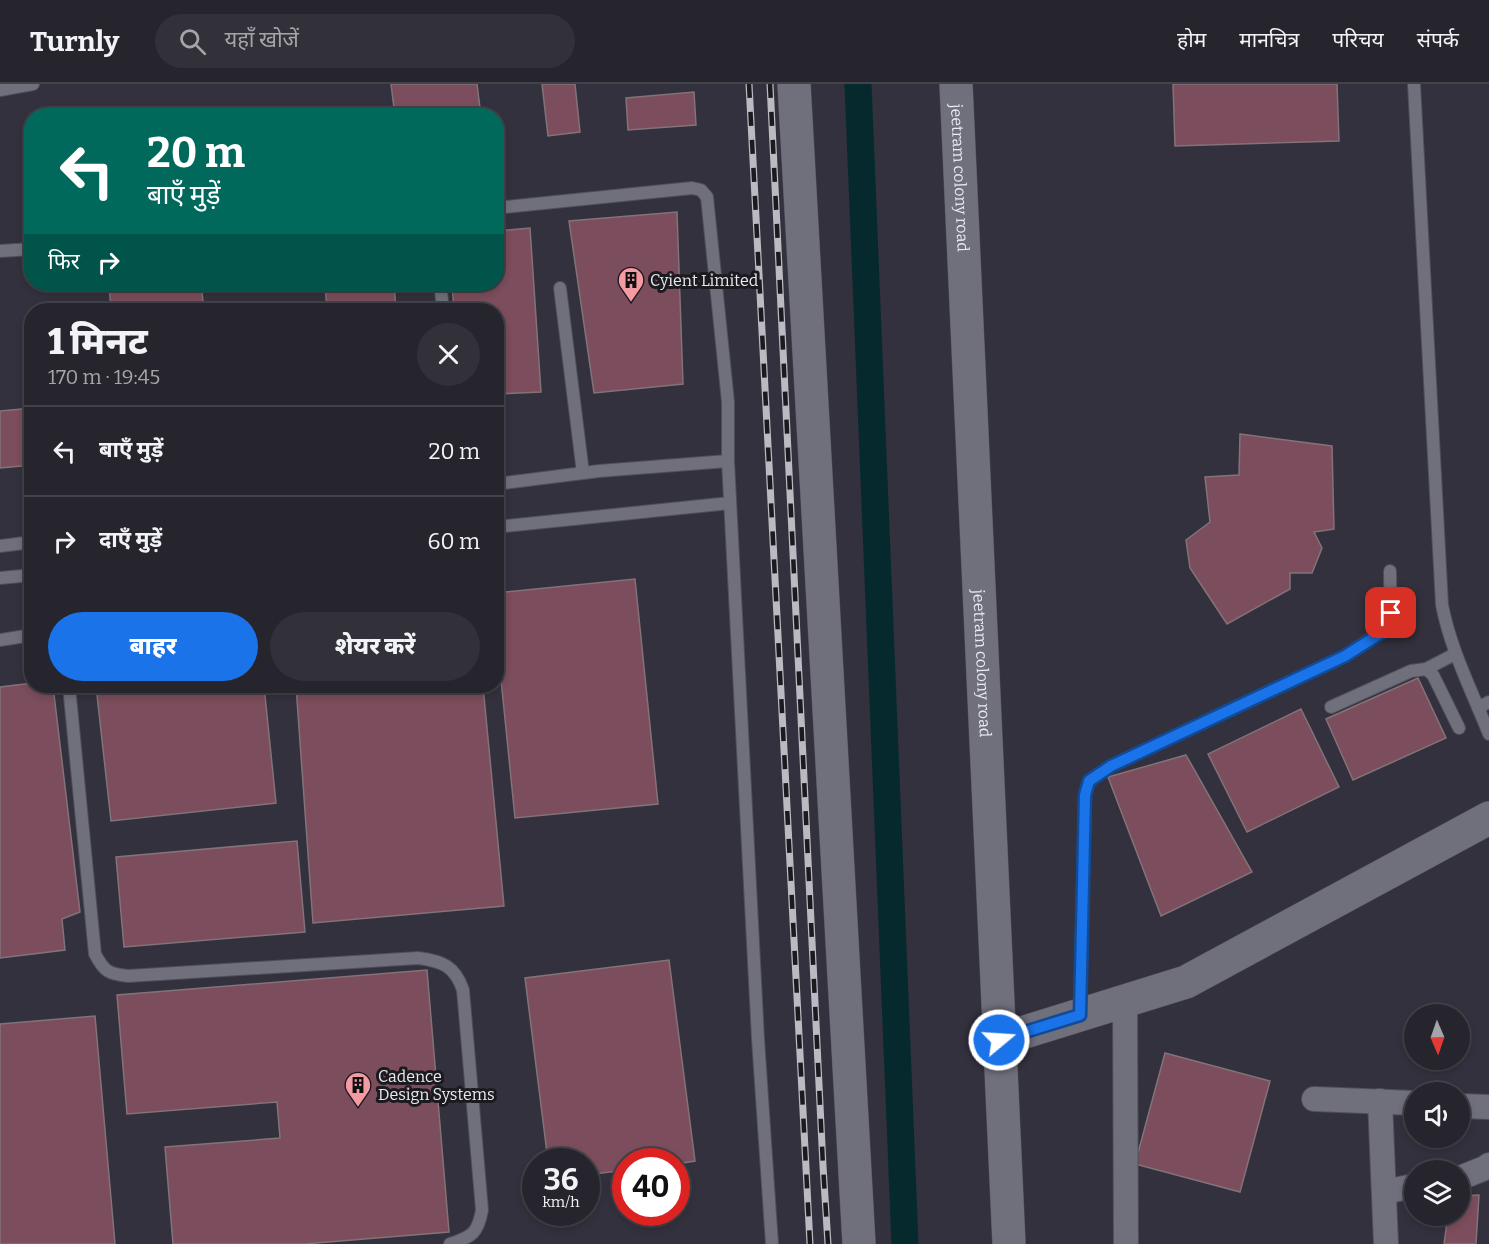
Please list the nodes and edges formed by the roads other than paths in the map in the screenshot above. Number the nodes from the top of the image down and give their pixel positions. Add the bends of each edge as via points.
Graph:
1 (33, 84) edge
2 (794, 84) edge
3 (956, 84) edge
4 (1414, 84) edge
5 (15, 86) edge
6 (0, 90) edge
7 (504, 207) edge
8 (24, 250) edge
9 (0, 251) edge
10 (560, 288) dead end
11 (441, 291) dead end
12 (442, 303) edge
13 (728, 461) junction
14 (583, 473) junction
15 (504, 483) edge
16 (730, 503) junction
17 (504, 526) edge
18 (24, 543) edge
19 (0, 546) edge
20 (1390, 571) dead end
21 (24, 576) edge
22 (0, 578) edge
23 (24, 636) edge
24 (0, 640) edge
25 (1455, 654) junction
26 (1426, 669) junction
27 (70, 693) edge
28 (1484, 705) edge
29 (1331, 707) dead end
30 (1459, 728) dead end
31 (1489, 734) edge
32 (1489, 818) edge
33 (1125, 1000) junction
34 (1080, 1015) junction
35 (999, 1040) junction
36 (1314, 1099) dead end
37 (1380, 1101) junction
38 (1404, 1102) edge
39 (1470, 1106) edge
40 (1489, 1107) edge
41 (1489, 1165) edge
42 (1470, 1174) edge
43 (1404, 1188) edge
44 (1384, 1192) junction
45 (450, 1244) edge
46 (772, 1244) edge
47 (859, 1244) edge
48 (1009, 1244) edge
49 (1126, 1244) edge
50 (1386, 1244) edge

1 - 5 lane
2 - 47 street
3 - 35 street, jeetram colony road
4 - 25 lane via 1442,605
5 - 6 lane
7 - 13 lane via 692,188 708,197 728,402
8 - 9 lane
10 - 14 lane
11 - 12 lane
13 - 14 lane
13 - 16 lane
14 - 15 lane
16 - 17 lane
16 - 46 lane
18 - 19 lane
20 - 34 lane via 1391,613 1381,633 1345,656 1111,766 1089,781 1085,795
21 - 22 lane
23 - 24 lane
25 - 26 lane
25 - 28 lane
26 - 29 lane via 1411,671
26 - 30 lane via 1433,675
27 - 45 lane via 95,954 103,968 114,975 128,976 418,958 437,960 459,978 482,1210 479,1226 468,1239
28 - 31 lane
32 - 33 street via 1186,982
33 - 34 street
33 - 49 street
34 - 35 street
35 - 48 street, jeetram colony road
36 - 37 street
37 - 38 street
37 - 44 street
39 - 40 street
41 - 42 street
43 - 44 street
44 - 50 street

